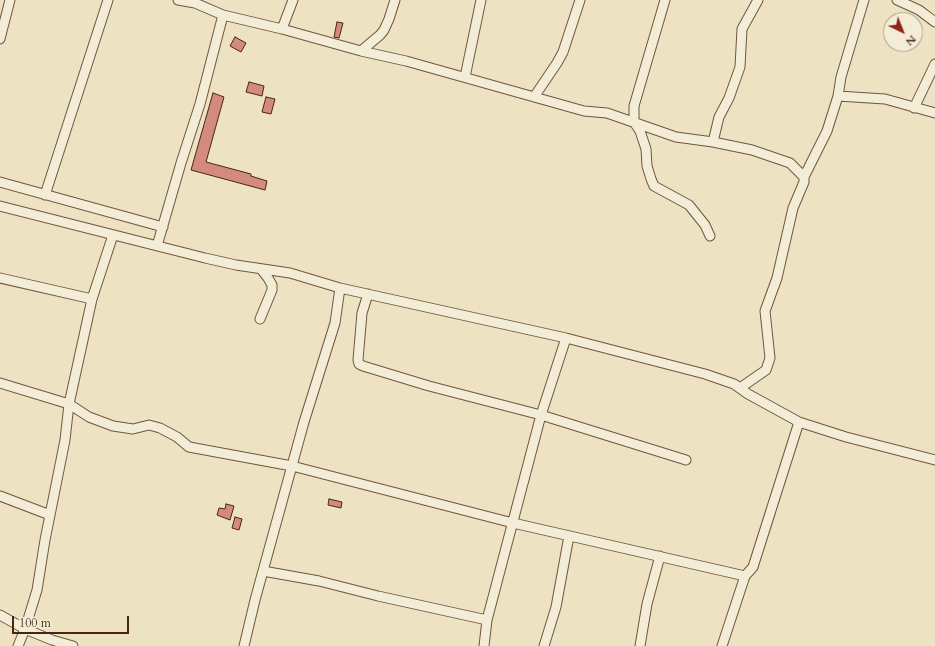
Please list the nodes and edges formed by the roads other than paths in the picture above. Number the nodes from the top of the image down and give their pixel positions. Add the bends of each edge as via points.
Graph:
1 (10, 0) edge
2 (108, 0) edge
3 (178, 0) edge
4 (293, 0) edge
5 (395, 0) edge
6 (481, 0) edge
7 (580, 0) edge
8 (665, 0) edge
9 (758, 0) edge
10 (864, 0) edge
11 (897, 0) edge
12 (195, 1) edge
13 (223, 15) junction
14 (935, 22) edge
15 (282, 29) junction
16 (0, 39) edge
17 (361, 51) junction
18 (935, 64) edge
19 (465, 77) junction
20 (838, 96) junction
21 (534, 97) junction
22 (914, 108) junction
23 (935, 113) edge
24 (634, 122) junction
25 (713, 142) junction
26 (804, 177) junction
27 (0, 182) edge
28 (45, 195) junction
29 (0, 206) edge
30 (163, 227) junction
31 (113, 235) junction
32 (710, 236) dead end
33 (158, 246) junction
34 (261, 269) junction
35 (0, 278) edge
36 (340, 288) junction
37 (368, 294) junction
38 (92, 299) junction
39 (260, 319) dead end
40 (566, 338) junction
41 (0, 383) edge
42 (740, 388) junction
43 (69, 404) junction
44 (541, 415) junction
45 (799, 422) junction
46 (686, 460) dead end
47 (935, 460) edge
48 (292, 466) junction
49 (0, 496) edge
50 (50, 515) junction
51 (513, 523) junction
52 (569, 536) junction
53 (660, 556) junction
54 (263, 571) junction
55 (745, 576) junction
56 (0, 615) edge
57 (487, 620) junction
58 (25, 629) junction
59 (18, 646) edge
60 (73, 646) edge
61 (244, 646) edge
62 (484, 646) edge
63 (544, 646) edge
64 (640, 646) edge
65 (722, 646) edge

1 - 16 street
2 - 28 street
3 - 12 street
4 - 15 street
5 - 17 street via 384,30
6 - 19 street
7 - 21 street via 557,63
8 - 24 street via 634,106
9 - 25 street via 742,29 740,67 719,117
10 - 20 street via 841,77
11 - 14 street via 919,10
12 - 13 street
13 - 15 street
13 - 30 street via 200,104
15 - 17 street
17 - 19 street
18 - 22 street
19 - 21 street
20 - 22 street via 885,99
20 - 26 street via 827,131
21 - 24 street via 584,111 607,113
22 - 23 street
24 - 25 street via 676,137
24 - 32 street via 646,149 647,166 654,186 689,205
25 - 26 street via 752,150 790,163
26 - 42 street via 793,208 777,278 765,311 770,358 768,366
27 - 28 street
28 - 30 street
29 - 31 street
30 - 33 street
31 - 33 street
31 - 38 street
33 - 34 street
34 - 36 street via 290,273
34 - 39 street via 272,290
35 - 38 street
36 - 37 street
36 - 48 street via 335,323
37 - 40 street
37 - 44 street via 362,313 359,364 430,386
38 - 43 street
40 - 42 street via 706,374
40 - 44 street
41 - 43 street
42 - 45 street
43 - 48 street via 89,417 113,426 133,429 149,425 177,437 189,447
43 - 50 street via 65,440
44 - 46 street
44 - 51 street
45 - 47 street
45 - 55 street via 753,567
48 - 51 street
48 - 54 street
49 - 50 street
50 - 58 street via 37,590
51 - 52 street
51 - 57 street
52 - 53 street
52 - 63 street via 556,608
53 - 55 street
53 - 64 street via 647,604
54 - 57 street via 319,581
54 - 61 street
55 - 65 street
56 - 58 street
57 - 62 street
58 - 59 street
58 - 60 street

